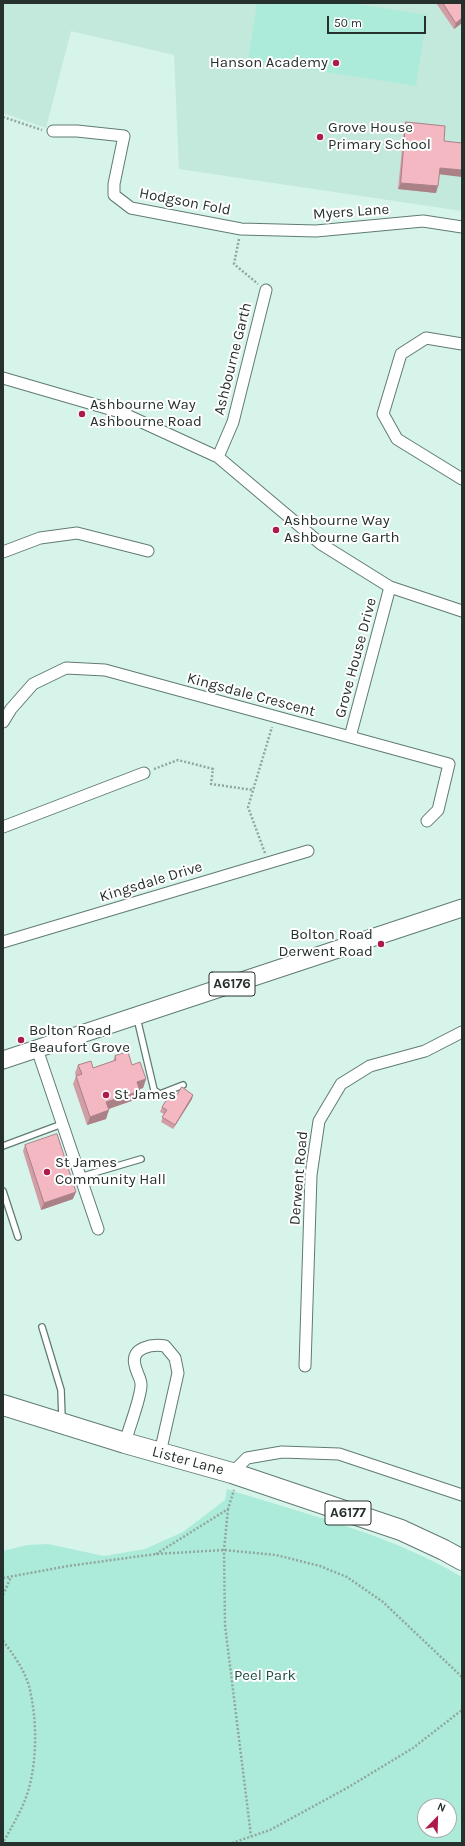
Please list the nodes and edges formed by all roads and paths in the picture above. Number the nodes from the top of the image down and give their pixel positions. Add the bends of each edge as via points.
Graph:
1 (3, 117) edge
2 (53, 131) joint
3 (462, 227) edge
4 (241, 228) junction
5 (266, 290) joint
6 (462, 344) edge
7 (3, 378) edge
8 (218, 457) junction
9 (462, 478) edge
10 (148, 551) dead end
11 (3, 552) edge
12 (390, 587) junction
13 (462, 611) edge
14 (276, 717) junction
15 (3, 722) edge
16 (350, 737) junction
17 (144, 773) joint
18 (253, 790) junction
19 (427, 821) dead end
20 (3, 827) edge
21 (308, 851) dead end
22 (268, 863) junction
23 (462, 908) edge
24 (3, 942) edge
25 (136, 1016) junction
26 (462, 1032) edge
27 (37, 1049) junction
28 (3, 1060) edge
29 (183, 1085) dead end
30 (62, 1124) junction
31 (3, 1146) edge
32 (141, 1159) dead end
33 (80, 1177) junction
34 (3, 1191) edge
35 (98, 1229) dead end
36 (18, 1237) dead end
37 (42, 1328) dead end
38 (305, 1366) dead end
39 (3, 1405) edge
40 (62, 1424) junction
41 (125, 1443) junction
42 (160, 1453) junction
43 (236, 1475) junction
44 (462, 1495) edge
45 (228, 1509) junction
46 (224, 1550) junction
47 (156, 1554) junction
48 (462, 1560) edge
49 (12, 1577) junction
50 (3, 1578) edge
51 (3, 1595) edge
52 (3, 1641) edge
53 (462, 1677) edge
54 (462, 1710) edge
55 (251, 1836) junction
56 (3, 1843) edge
57 (232, 1843) edge

1 - 2 path
2 - 4 street, Hodgson Fold via 124,136 114,195 131,208
3 - 4 street, Myers Lane via 423,221 316,231
4 - 5 path via 234,264
5 - 8 street, Ashbourne Garth via 233,422
6 - 9 street via 426,338 402,354 383,414 397,439
7 - 8 street via 120,412
8 - 12 street via 321,544
10 - 11 street via 77,533 40,538
12 - 13 street
12 - 16 street, Grove House Drive
14 - 15 street, Kingsdale Crescent via 104,670 66,668 33,684 10,709
14 - 16 street, Kingsdale Crescent
14 - 18 path
16 - 19 street, Kingsdale Crescent via 449,764 438,810
17 - 18 path via 178,760 213,769 211,784
17 - 20 street
18 - 22 path via 248,808
21 - 22 street, Kingsdale Drive
22 - 24 street, Kingsdale Drive
23 - 25 main road, A6176
25 - 27 main road, A6176
25 - 29 lane via 154,1090 160,1094
26 - 38 street, Derwent Road via 425,1051 370,1066 352,1077 341,1084 319,1121 311,1175
27 - 28 main road, A6176
27 - 30 street
30 - 31 lane
30 - 33 street
32 - 33 lane
33 - 35 street
34 - 36 lane
37 - 40 lane via 61,1390
39 - 40 highway, Lister Lane / A6177
40 - 41 highway, Lister Lane / A6177
41 - 42 highway, Lister Lane / A6177
41 - 42 street via 142,1385 134,1363 137,1354 144,1347 156,1344 165,1346 174,1358 178,1373
42 - 43 highway, Lister Lane / A6177
43 - 44 street, Lister Lane via 248,1458 282,1452 339,1454
43 - 45 path
43 - 48 highway, A6177 via 401,1530
45 - 46 path
45 - 47 path
46 - 47 path
46 - 53 path via 276,1555 320,1566 347,1577 383,1602
46 - 55 path via 225,1625
47 - 49 path via 68,1566
49 - 50 path
49 - 51 path
52 - 56 path via 16,1659 28,1685 37,1740 33,1773 24,1804
54 - 55 path via 413,1748 347,1788 270,1830
55 - 57 path

